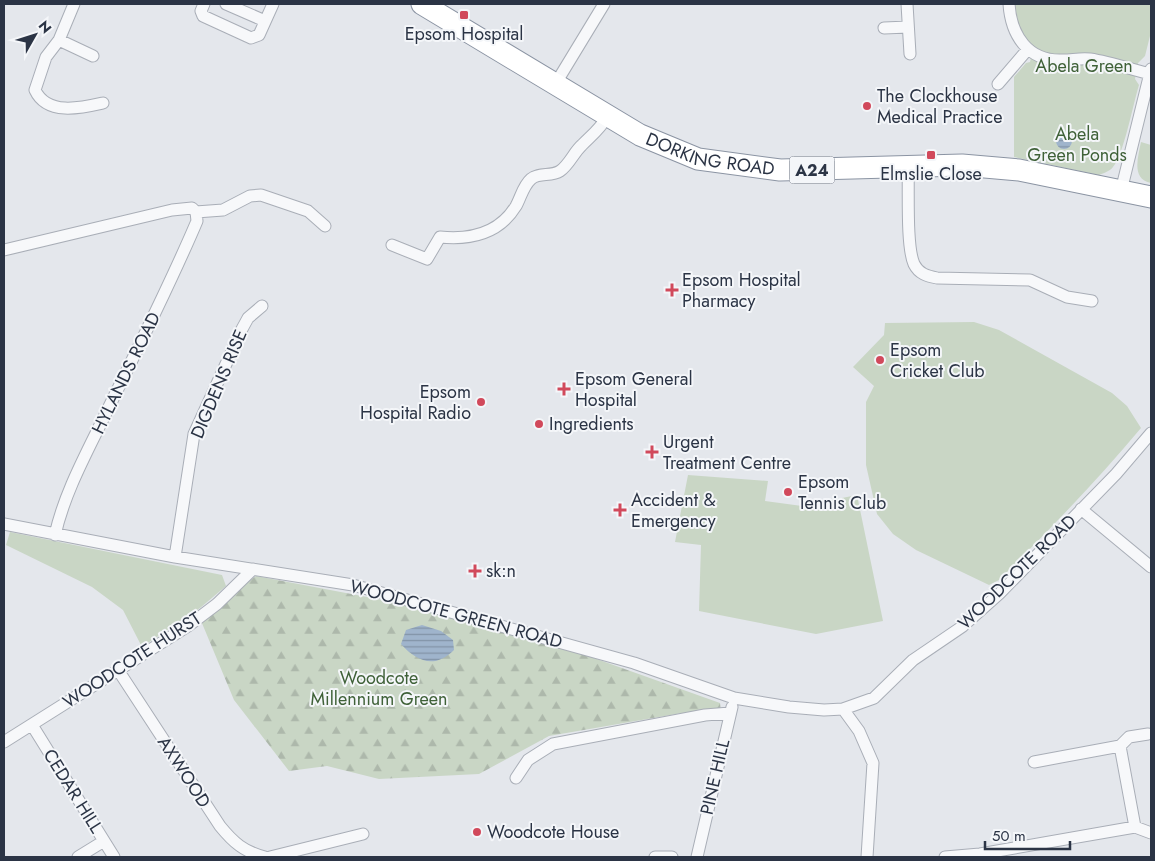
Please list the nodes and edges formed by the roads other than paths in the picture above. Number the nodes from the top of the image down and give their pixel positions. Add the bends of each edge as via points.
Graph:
1 (74, 4) edge
2 (204, 4) edge
3 (226, 4) edge
4 (273, 4) edge
5 (424, 4) edge
6 (604, 4) edge
7 (907, 4) edge
8 (1009, 4) edge
9 (265, 21) junction
10 (908, 27) junction
11 (884, 28) dead end
12 (59, 40) junction
13 (1028, 50) junction
14 (910, 54) dead end
15 (93, 56) dead end
16 (1151, 71) edge
17 (556, 84) junction
18 (998, 84) dead end
19 (103, 104) dead end
20 (607, 117) junction
21 (908, 167) junction
22 (1121, 190) junction
23 (1151, 197) edge
24 (196, 212) junction
25 (325, 226) dead end
26 (392, 245) dead end
27 (4, 250) edge
28 (1092, 301) dead end
29 (262, 306) dead end
30 (1151, 433) edge
31 (1082, 509) junction
32 (4, 524) edge
33 (55, 535) junction
34 (175, 557) junction
35 (1151, 567) edge
36 (253, 569) junction
37 (118, 670) junction
38 (734, 698) junction
39 (843, 708) junction
40 (730, 713) junction
41 (32, 725) junction
42 (1148, 734) dead end
43 (4, 742) edge
44 (1120, 746) junction
45 (1034, 762) dead end
46 (516, 778) dead end
47 (1135, 827) junction
48 (1151, 832) edge
49 (363, 834) dead end
50 (104, 841) junction
51 (78, 857) edge
52 (114, 857) edge
53 (264, 857) edge
54 (270, 857) edge
55 (655, 857) edge
56 (672, 857) edge
57 (697, 857) edge
58 (867, 857) edge
59 (945, 857) edge

1 - 12 street
2 - 9 street via 203,16 251,38 259,35
3 - 9 street
4 - 9 street
5 - 17 highway, DORKING ROAD / A24
6 - 17 street
7 - 10 street
8 - 13 street via 1014,33
10 - 11 street
10 - 14 street
12 - 15 street
12 - 19 street via 46,57 36,83 38,96 64,108
13 - 16 street via 1051,60 1093,60
13 - 18 street
16 - 22 street
17 - 20 highway, DORKING ROAD / A24
20 - 21 highway, DORKING ROAD / A24 via 672,150 698,159 780,170
20 - 26 street via 596,134 582,144 560,171 529,180 514,209 491,230 464,239 440,238 427,259
21 - 22 highway, DORKING ROAD / A24 via 962,165 1019,170
21 - 28 street via 912,256 923,274 937,278 1030,280 1067,297
22 - 23 highway, DORKING ROAD / A24
24 - 25 street via 223,210 250,196 261,195 308,211
24 - 27 street via 186,207
24 - 33 street, HYLANDS ROAD via 197,221 96,433 59,516
29 - 34 street, DIGDENS RISE via 248,318 242,329 194,434
30 - 31 street, WOODCOTE ROAD
31 - 35 street
31 - 39 street, WOODCOTE ROAD via 963,626 913,660 874,698
32 - 33 street, WOODCOTE GREEN ROAD
33 - 34 street, WOODCOTE GREEN ROAD
34 - 36 street, WOODCOTE GREEN ROAD
36 - 37 street, WOODCOTE HURST via 217,604 188,626
36 - 38 street, WOODCOTE GREEN ROAD via 385,592 469,619 634,663
37 - 41 street, WOODCOTE HURST
37 - 53 street, AXWOOD via 220,826 234,843 249,853
38 - 39 street, WOODCOTE GREEN ROAD via 806,708
38 - 40 street, PINE HILL
39 - 58 street via 862,736 874,763
40 - 46 street via 553,744 528,760
40 - 57 street, PINE HILL
41 - 43 street, WOODCOTE HURST
41 - 50 street, CEDAR HILL
42 - 44 street via 1129,737
44 - 45 street
44 - 47 street
47 - 48 street
47 - 59 street
49 - 54 street
50 - 51 street
50 - 52 street, CEDAR HILL
55 - 56 street

